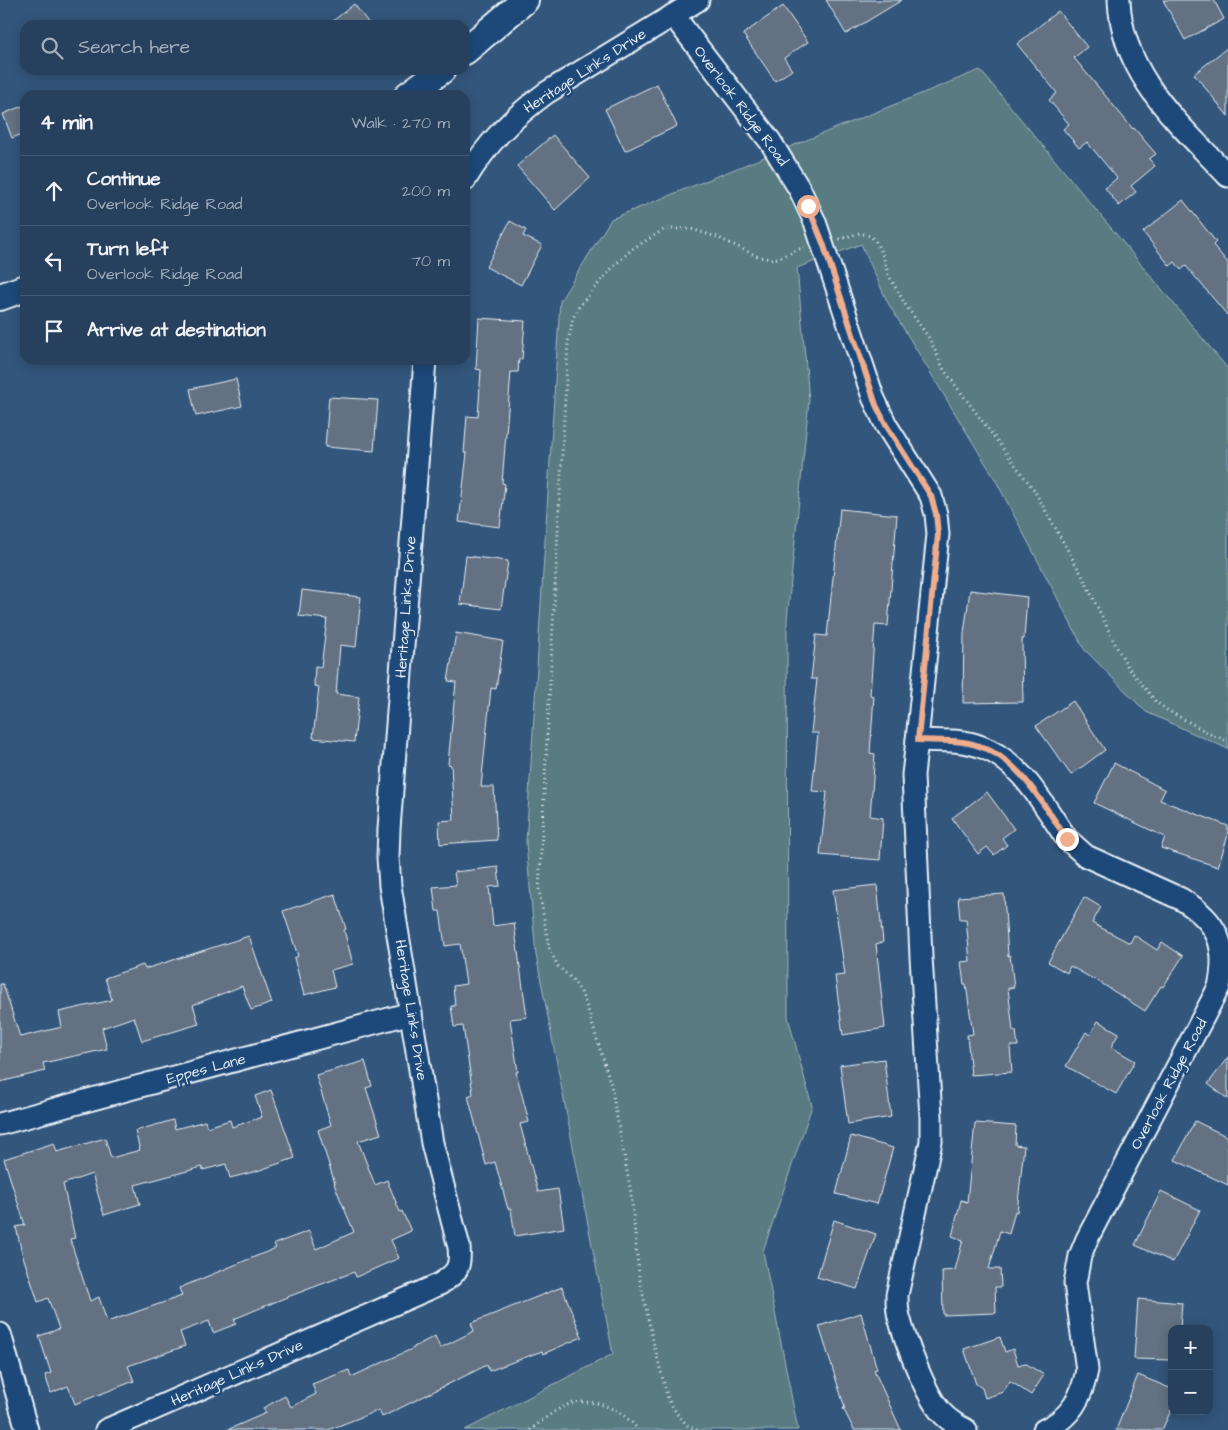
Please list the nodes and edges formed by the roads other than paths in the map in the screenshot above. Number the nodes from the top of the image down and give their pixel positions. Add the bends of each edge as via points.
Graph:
1 (524, 0) edge
2 (698, 0) edge
3 (1120, 0) edge
4 (673, 15) junction
5 (470, 47) edge
6 (435, 75) edge
7 (415, 90) edge
8 (470, 172) edge
9 (1228, 176) edge
10 (20, 290) edge
11 (0, 297) edge
12 (425, 365) edge
13 (918, 740) junction
14 (411, 1013) junction
15 (0, 1124) edge
16 (0, 1334) edge
17 (27, 1430) edge
18 (106, 1430) edge
19 (966, 1430) edge
20 (1044, 1430) edge

1 - 5 main road
2 - 4 street, Heritage Links Drive
3 - 9 street via 1120,18 1129,50 1144,81
4 - 8 street, Heritage Links Drive via 530,104 493,139
4 - 13 street, Overlook Ridge Road via 770,141 800,190 823,243 876,405 927,489 936,514 938,534
6 - 7 main road
10 - 11 main road
12 - 14 street, Heritage Links Drive via 389,829 390,886
13 - 19 street, Overlook Ridge Road via 912,798 931,1136 897,1306 934,1404 946,1418
13 - 20 street, Overlook Ridge Road via 978,745 1001,756 1019,771 1067,839 1086,856 1181,899 1204,916 1214,928 1223,958 1216,995 1080,1256 1076,1283 1087,1370 1085,1384 1070,1411
14 - 15 street, Eppes Lane
14 - 18 street, Heritage Links Drive via 432,1143 459,1247 458,1268 440,1284
16 - 17 street

